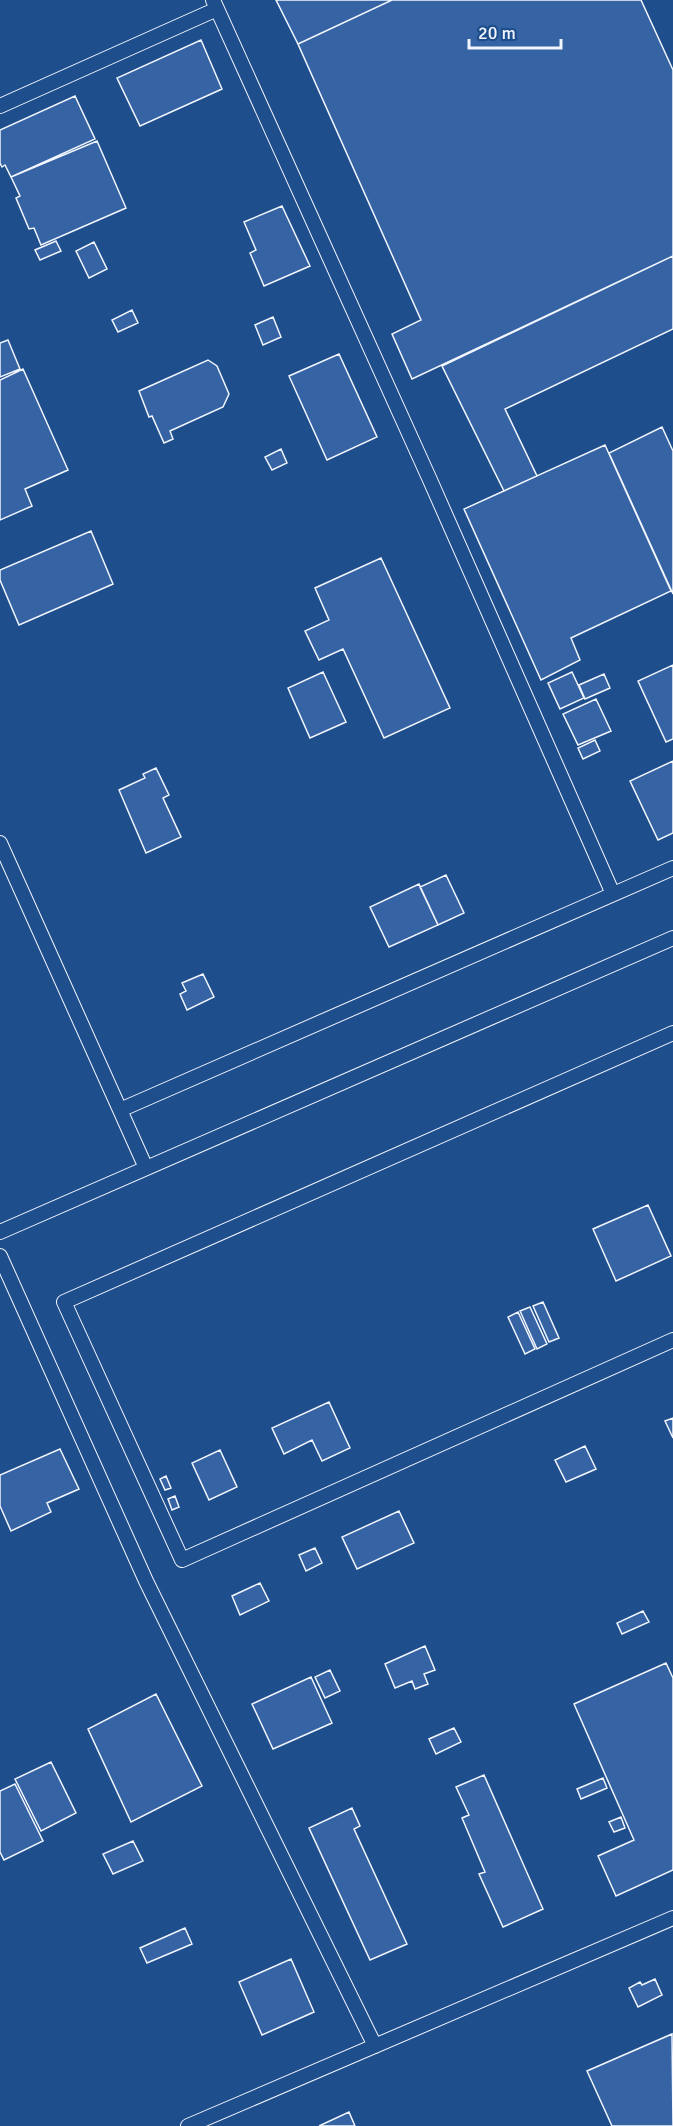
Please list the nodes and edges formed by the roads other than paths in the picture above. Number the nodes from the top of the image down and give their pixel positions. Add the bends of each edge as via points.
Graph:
1 (215, 5) edge
2 (0, 106) edge
3 (0, 843) edge
4 (673, 868) edge
5 (613, 894) junction
6 (673, 938) edge
7 (673, 1033) edge
8 (120, 1110) junction
9 (146, 1168) junction
10 (0, 1232) edge
11 (0, 1256) edge
12 (673, 1340) edge
13 (673, 1918) edge
14 (375, 2046) junction
15 (188, 2126) edge

1 - 2 lane
1 - 5 lane
3 - 8 lane
4 - 5 lane
5 - 8 lane
6 - 9 lane
7 - 12 lane via 64,1302 182,1560
8 - 9 lane
9 - 10 lane
11 - 14 lane via 146,1581
13 - 14 lane
14 - 15 lane

